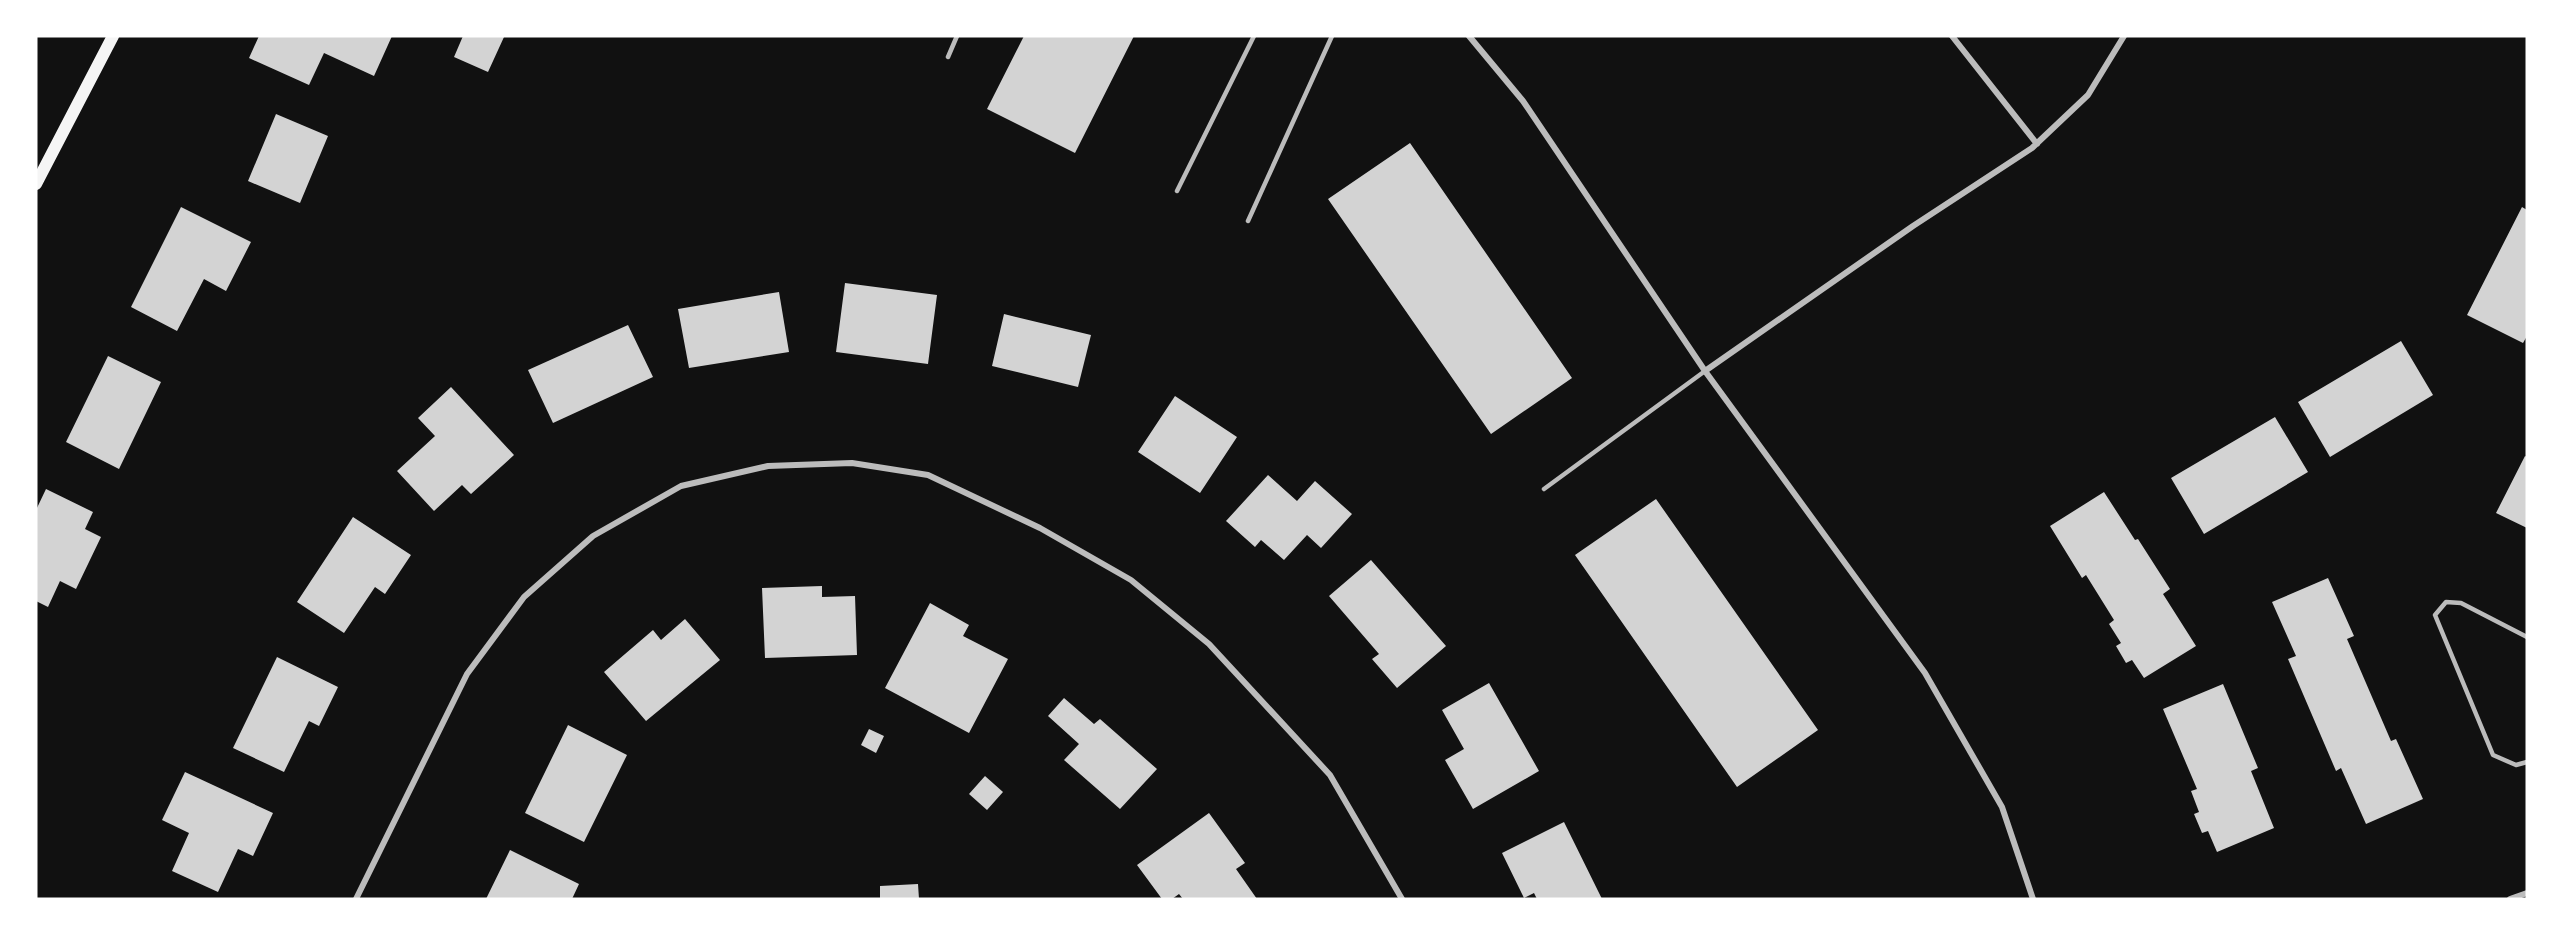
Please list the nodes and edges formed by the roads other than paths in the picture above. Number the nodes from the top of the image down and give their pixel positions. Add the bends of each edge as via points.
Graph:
1 (112, 36) edge
2 (957, 36) edge
3 (1254, 36) edge
4 (1332, 36) edge
5 (1469, 36) edge
6 (1952, 36) edge
7 (2124, 36) edge
8 (948, 57) dead end
9 (2037, 144) junction
10 (36, 184) edge
11 (1177, 190) dead end
12 (1248, 221) dead end
13 (1705, 371) junction
14 (1544, 489) dead end
15 (2527, 637) edge
16 (2527, 762) edge
17 (2527, 893) edge
18 (356, 899) edge
19 (1402, 899) edge
20 (2033, 899) edge
21 (2510, 899) edge

1 - 10 main road
2 - 8 lane
3 - 11 lane
4 - 12 lane
5 - 13 street via 1524,101
6 - 9 street
7 - 9 street via 2088,95
9 - 13 street
13 - 14 lane
13 - 20 street via 1925,673 2002,807
15 - 16 lane via 2461,603 2445,603 2435,615 2493,754 2516,765
17 - 21 street
18 - 19 street via 467,674 524,597 593,536 681,486 768,466 852,463 928,475 1040,528 1131,580 1209,644 1330,775

